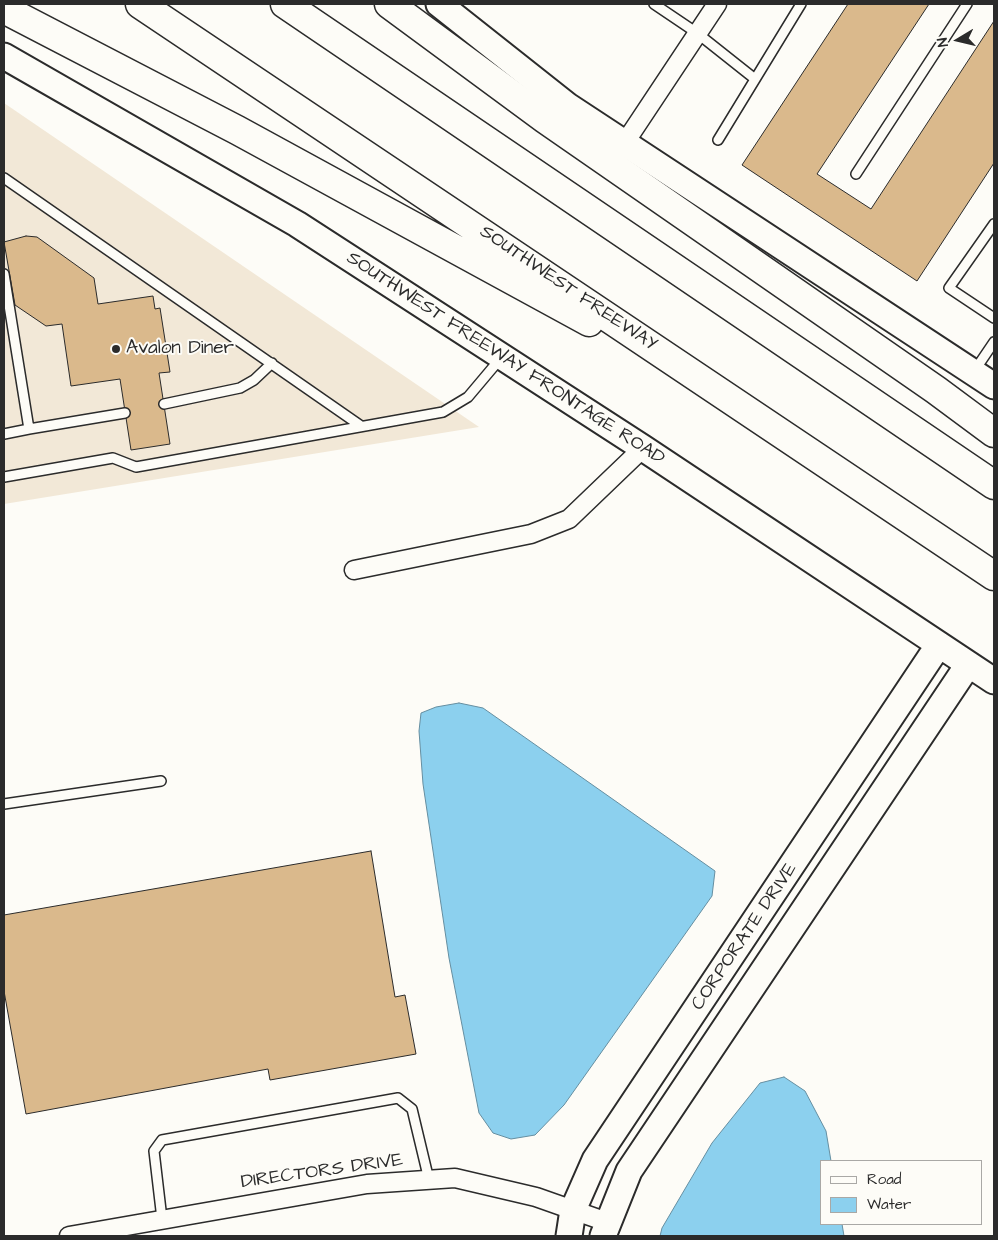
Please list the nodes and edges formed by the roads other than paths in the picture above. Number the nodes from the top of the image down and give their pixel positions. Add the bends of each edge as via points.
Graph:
1 (140, 4) edge
2 (286, 4) edge
3 (388, 4) edge
4 (439, 4) edge
5 (654, 4) edge
6 (717, 4) edge
7 (801, 4) edge
8 (966, 4) edge
9 (4, 9) edge
10 (697, 33) junction
11 (4, 56) edge
12 (755, 79) junction
13 (718, 140) dead end
14 (624, 144) junction
15 (856, 174) dead end
16 (4, 178) edge
17 (994, 224) edge
18 (4, 274) edge
19 (994, 318) edge
20 (994, 342) edge
21 (502, 357) junction
22 (272, 363) junction
23 (973, 372) junction
24 (994, 386) edge
25 (164, 404) dead end
26 (744, 406) junction
27 (125, 413) dead end
28 (361, 426) junction
29 (30, 429) junction
30 (994, 433) edge
31 (4, 434) edge
32 (643, 448) junction
33 (4, 477) edge
34 (994, 485) edge
35 (354, 570) dead end
36 (994, 576) edge
37 (938, 646) junction
38 (968, 665) junction
39 (994, 682) edge
40 (161, 781) dead end
41 (4, 804) edge
42 (429, 1180) junction
43 (573, 1210) junction
44 (162, 1218) junction
45 (605, 1229) edge
46 (69, 1236) edge
47 (569, 1236) edge

1 - 26 highway, SOUTHWEST FREEWAY
2 - 34 highway
3 - 30 highway via 545,119
4 - 14 main road via 568,106
5 - 10 lane
6 - 10 street
7 - 12 lane
8 - 15 lane
9 - 26 highway via 236,130
10 - 12 lane
10 - 14 street
11 - 21 main road, SOUTHWEST FREEWAY FRONTAGE ROAD via 296,224
12 - 13 lane
14 - 23 main road
16 - 22 lane
17 - 19 lane via 949,288
18 - 29 lane
20 - 23 lane
21 - 28 lane via 458,405 443,412
21 - 32 main road, SOUTHWEST FREEWAY FRONTAGE ROAD
22 - 25 lane via 240,388
22 - 28 lane
23 - 24 main road
26 - 36 highway, SOUTHWEST FREEWAY
27 - 29 lane
28 - 33 lane via 136,467 113,458
29 - 31 lane
32 - 35 street via 569,519 531,534
32 - 37 main road, SOUTHWEST FREEWAY FRONTAGE ROAD
37 - 38 main road, SOUTHWEST FREEWAY FRONTAGE ROAD
37 - 43 main road, CORPORATE DRIVE via 595,1160
38 - 39 main road, SOUTHWEST FREEWAY FRONTAGE ROAD
38 - 45 main road, CORPORATE DRIVE via 629,1171
40 - 41 lane
42 - 43 street, DIRECTORS DRIVE via 455,1178 536,1196
42 - 44 street, DIRECTORS DRIVE via 367,1184
42 - 44 lane via 412,1109 398,1098 162,1140 154,1151
43 - 45 street, DIRECTORS DRIVE
43 - 47 main road, CORPORATE DRIVE
44 - 46 street, DIRECTORS DRIVE

